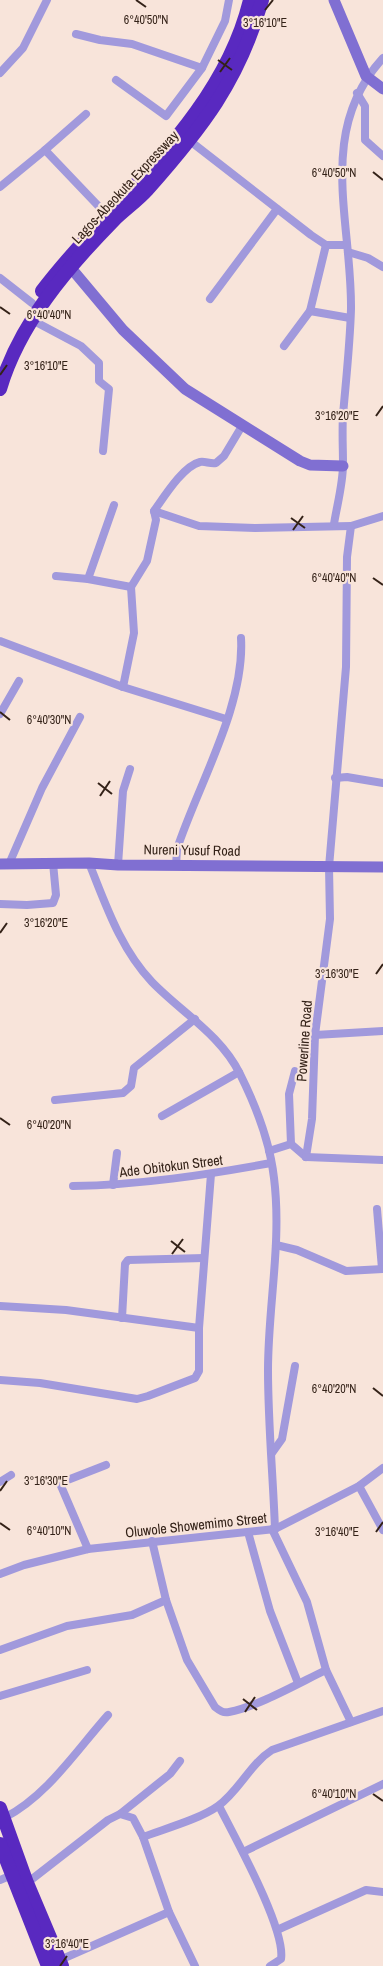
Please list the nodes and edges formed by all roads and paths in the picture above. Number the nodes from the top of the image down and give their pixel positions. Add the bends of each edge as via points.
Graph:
1 (47, 0) edge
2 (229, 0) edge
3 (250, 0) edge
4 (262, 0) edge
5 (334, 0) edge
6 (76, 34) dead end
7 (383, 58) edge
8 (202, 68) junction
9 (0, 73) edge
10 (366, 76) junction
11 (116, 80) dead end
12 (383, 89) edge
13 (357, 93) junction
14 (86, 114) dead end
15 (190, 141) junction
16 (45, 150) junction
17 (383, 156) edge
18 (0, 187) edge
19 (277, 209) junction
20 (106, 214) junction
21 (326, 245) junction
22 (348, 248) junction
23 (383, 267) edge
24 (71, 268) junction
25 (0, 278) edge
26 (210, 299) dead end
27 (32, 303) junction
28 (310, 311) junction
29 (350, 318) junction
30 (32, 320) junction
31 (284, 346) dead end
32 (0, 366) edge
33 (0, 389) edge
34 (242, 426) junction
35 (103, 451) dead end
36 (344, 466) junction
37 (114, 505) dead end
38 (154, 511) junction
39 (383, 516) edge
40 (334, 524) junction
41 (351, 526) junction
42 (56, 576) dead end
43 (88, 579) junction
44 (131, 588) junction
45 (241, 638) dead end
46 (0, 641) edge
47 (19, 681) dead end
48 (123, 686) junction
49 (0, 714) edge
50 (80, 717) dead end
51 (226, 719) junction
52 (130, 769) dead end
53 (335, 778) junction
54 (383, 784) edge
55 (53, 863) junction
56 (89, 863) junction
57 (4, 864) edge
58 (118, 865) junction
59 (176, 866) junction
60 (329, 867) junction
61 (383, 867) edge
62 (0, 904) edge
63 (195, 1019) junction
64 (383, 1031) edge
65 (315, 1035) junction
66 (295, 1071) dead end
67 (239, 1072) junction
68 (55, 1100) dead end
69 (162, 1116) dead end
70 (291, 1144) junction
71 (269, 1151) junction
72 (117, 1153) dead end
73 (306, 1157) junction
74 (383, 1160) edge
75 (271, 1163) junction
76 (211, 1174) junction
77 (114, 1185) junction
78 (73, 1186) dead end
79 (377, 1209) dead end
80 (276, 1245) junction
81 (204, 1258) junction
82 (382, 1269) edge
83 (0, 1306) edge
84 (122, 1318) junction
85 (199, 1328) junction
86 (295, 1366) dead end
87 (0, 1380) edge
88 (272, 1454) junction
89 (106, 1465) dead end
90 (383, 1468) edge
91 (11, 1475) dead end
92 (0, 1482) edge
93 (359, 1486) junction
94 (274, 1529) junction
95 (383, 1530) edge
96 (248, 1532) junction
97 (152, 1541) junction
98 (88, 1549) junction
99 (0, 1574) edge
100 (166, 1600) junction
101 (0, 1650) edge
102 (87, 1670) dead end
103 (326, 1670) junction
104 (298, 1683) junction
105 (0, 1696) edge
106 (383, 1711) edge
107 (108, 1715) dead end
108 (351, 1722) junction
109 (180, 1761) dead end
110 (383, 1784) edge
111 (219, 1806) junction
112 (2, 1813) edge
113 (120, 1814) junction
114 (143, 1837) junction
115 (0, 1844) edge
116 (243, 1852) junction
117 (6, 1878) edge
118 (27, 1883) junction
119 (383, 1892) edge
120 (169, 1912) junction
121 (277, 1930) junction
122 (57, 1964) edge
123 (196, 1966) edge
124 (270, 1966) edge

1 - 9 street via 23,48
2 - 8 street via 225,21
3 - 20 highway, Lagos-Abeokuta Expressway via 232,52 196,112 170,147
4 - 15 highway, Lagos-Abeokuta Expressway via 238,67
5 - 10 main road
6 - 8 street via 132,44
7 - 10 street
8 - 11 street via 166,116
10 - 12 main road
10 - 13 street
13 - 17 street via 365,106 365,140
13 - 22 street via 345,129 341,194
14 - 16 street
15 - 19 street
15 - 24 highway, Lagos-Abeokuta Expressway
16 - 18 street
16 - 20 street
19 - 21 street
19 - 26 street
20 - 27 highway, Lagos-Abeokuta Expressway
21 - 22 street
21 - 28 street
22 - 23 street
22 - 29 street
24 - 30 highway, Lagos-Abeokuta Expressway
24 - 34 main road via 123,330 185,389
25 - 27 street
27 - 32 highway, Lagos-Abeokuta Expressway
28 - 29 street
28 - 31 street
29 - 36 street via 342,438
30 - 33 highway, Lagos-Abeokuta Expressway
30 - 35 street via 81,346 99,363 99,381 109,389
34 - 36 main road via 300,461
34 - 38 street via 216,464 195,464 173,484
36 - 40 street
37 - 43 street
38 - 40 street via 199,526 255,528
38 - 44 street via 156,520 147,561
39 - 41 street
40 - 41 street
41 - 53 street, Powerline Road via 346,667
42 - 43 street
43 - 44 street
44 - 48 street via 134,633
45 - 51 street via 242,658
46 - 48 street
47 - 49 street
48 - 51 street
50 - 57 street
51 - 59 street via 182,832
52 - 58 street via 123,791
53 - 54 street
53 - 60 street, Powerline Road
55 - 56 main road, Nureni Yusuf Road
55 - 57 main road, Nureni Yusuf Road
55 - 62 street via 56,895 52,902
56 - 58 main road, Nureni Yusuf Road
56 - 63 street via 126,948 152,982
58 - 59 main road, Nureni Yusuf Road
59 - 60 main road, Nureni Yusuf Road
60 - 61 main road, Nureni Yusuf Road
60 - 65 street, Powerline Road via 330,918
63 - 67 street
63 - 68 street via 134,1068 131,1086 123,1093
64 - 65 street
65 - 73 street, Powerline Road via 312,1119
66 - 70 street via 289,1094
67 - 69 street
67 - 71 street
70 - 71 street
70 - 73 street
71 - 75 street
72 - 77 street
73 - 74 street
75 - 76 street, Ade Obitokun Street
75 - 80 street
76 - 77 street, Ade Obitokun Street
76 - 81 street
77 - 78 street, Ade Obitokun Street
79 - 82 street
80 - 82 street via 297,1250 346,1271
80 - 88 street via 268,1371
81 - 84 street via 128,1260 125,1264
81 - 85 street
83 - 84 street via 60,1309
84 - 85 street
85 - 87 street via 198,1375 148,1396 128,1398 40,1383
86 - 88 street via 282,1439
88 - 94 street
89 - 98 street via 65,1481 61,1486
90 - 93 street, Oluwole Showemimo Street
91 - 92 street
93 - 94 street, Oluwole Showemimo Street
93 - 95 street
94 - 96 street, Oluwole Showemimo Street
94 - 103 street via 307,1602
96 - 97 street, Oluwole Showemimo Street
96 - 104 street via 270,1611
97 - 98 street, Oluwole Showemimo Street
97 - 100 street
98 - 99 street, Oluwole Showemimo Street
100 - 101 street via 132,1615 67,1626
100 - 104 street via 187,1660 215,1708 221,1712
102 - 105 street
103 - 104 street
103 - 108 street
106 - 108 street
107 - 112 street via 36,1797 21,1809
108 - 111 street via 266,1754
109 - 113 street via 170,1774
110 - 116 street
111 - 114 street
111 - 116 street
112 - 118 highway
113 - 114 street via 133,1818
113 - 118 street
114 - 120 street
115 - 117 highway
116 - 121 street
117 - 122 highway
118 - 122 highway
119 - 121 street via 366,1890
120 - 122 street
120 - 123 street
121 - 124 street via 281,1959

